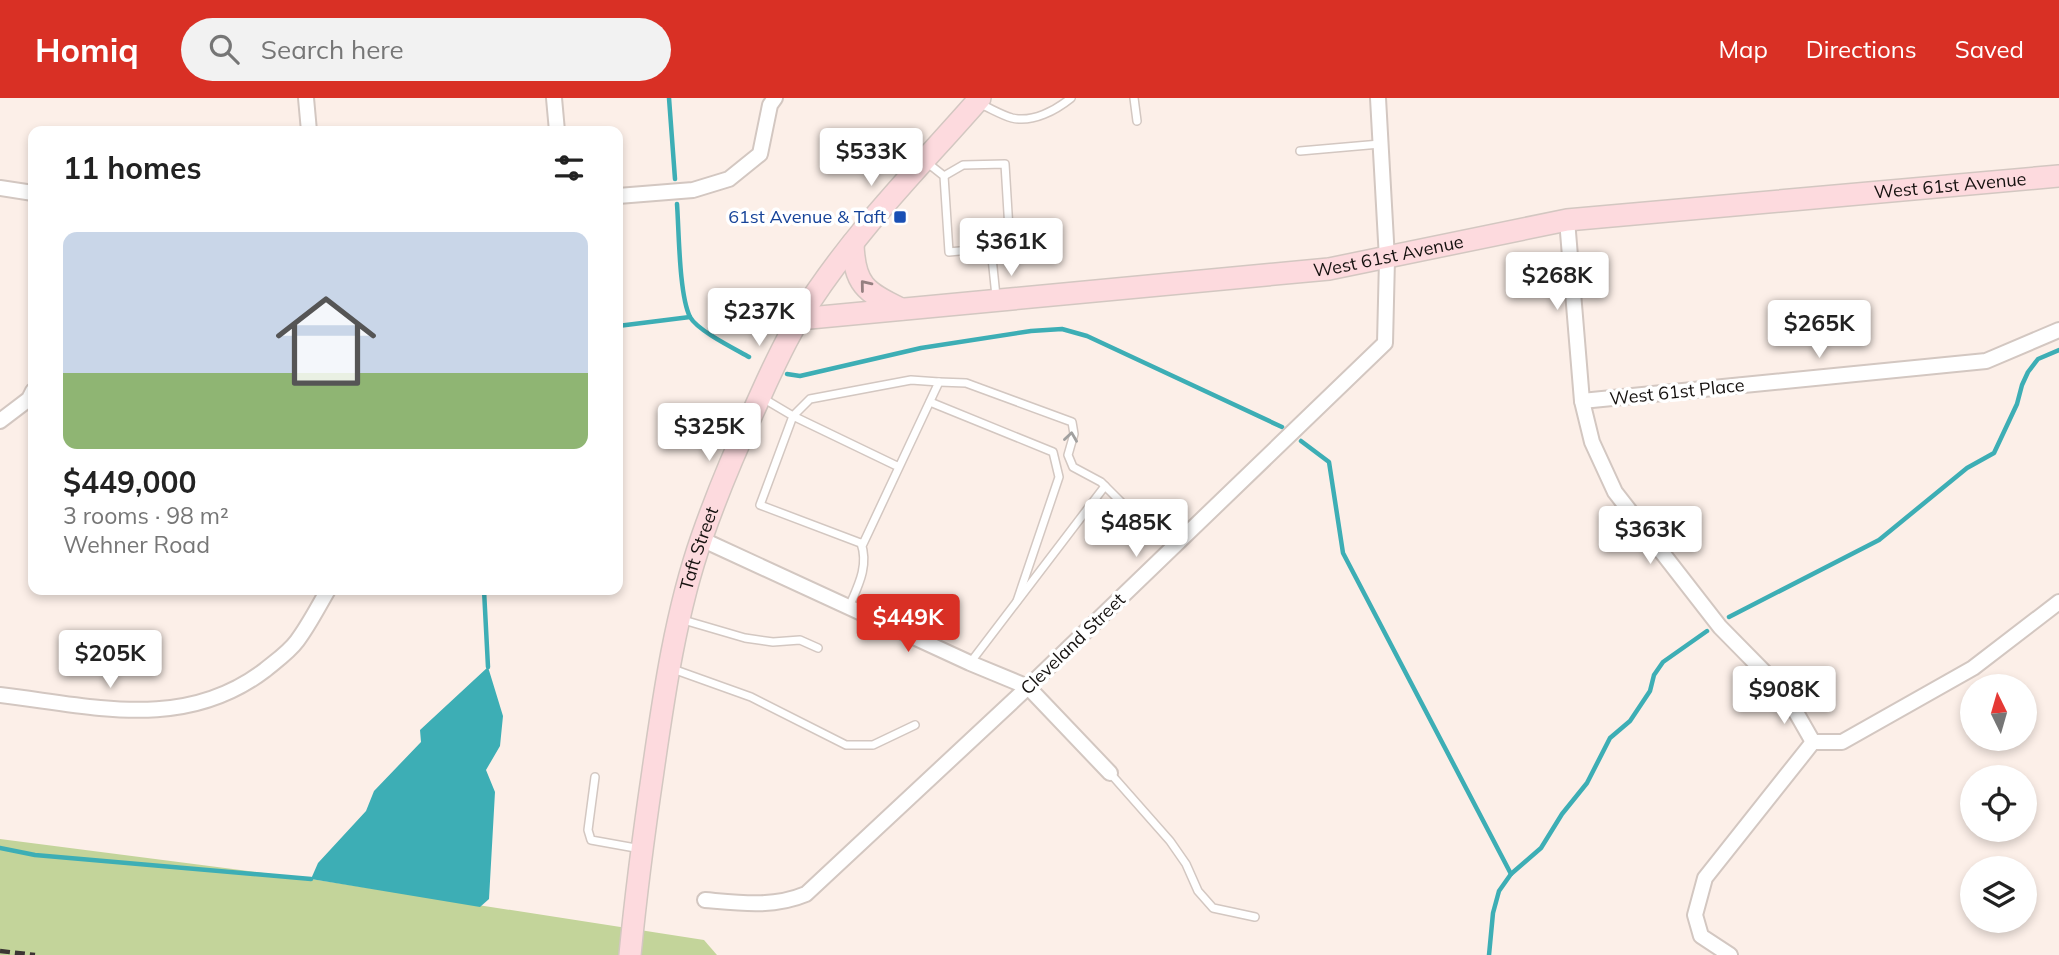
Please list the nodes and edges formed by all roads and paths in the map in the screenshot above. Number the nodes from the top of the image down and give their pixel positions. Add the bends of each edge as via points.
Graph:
1 (306, 98) edge
2 (554, 98) edge
3 (775, 98) edge
4 (1071, 98) edge
5 (1134, 98) edge
6 (1377, 98) edge
7 (978, 100) edge
8 (1137, 121) dead end
9 (309, 126) edge
10 (557, 126) edge
11 (1380, 144) junction
12 (1300, 151) dead end
13 (929, 153) junction
14 (944, 176) junction
15 (2059, 176) edge
16 (0, 188) edge
17 (28, 192) edge
18 (623, 196) edge
19 (1567, 220) junction
20 (853, 243) junction
21 (991, 248) junction
22 (1387, 258) junction
23 (997, 300) junction
24 (903, 310) junction
25 (799, 319) junction
26 (2059, 330) edge
27 (939, 383) junction
28 (760, 397) junction
29 (28, 401) edge
30 (1582, 401) junction
31 (930, 402) junction
32 (793, 416) junction
33 (0, 421) edge
34 (899, 467) junction
35 (1105, 486) junction
36 (701, 539) junction
37 (862, 543) junction
38 (1177, 544) junction
39 (325, 595) edge
40 (1017, 601) junction
41 (2059, 602) edge
42 (849, 607) junction
43 (680, 619) junction
44 (818, 648) dead end
45 (970, 663) junction
46 (670, 668) junction
47 (1028, 687) junction
48 (0, 695) edge
49 (915, 725) dead end
50 (1813, 742) junction
51 (1110, 773) joint
52 (595, 777) dead end
53 (642, 849) junction
54 (705, 900) dead end
55 (1255, 917) dead end
56 (629, 955) edge
57 (1730, 955) edge

1 - 9 street
2 - 10 street
3 - 18 street via 760,154 729,179 693,190
4 - 7 lane via 1040,116 1014,118
5 - 8 lane
6 - 11 street, Cleveland Street
7 - 13 main road, Taft Street
11 - 12 lane
11 - 22 street, Cleveland Street
13 - 14 lane
13 - 20 main road, Taft Street
14 - 21 lane via 949,252
14 - 21 lane via 962,165 1005,164 1010,246
15 - 19 main road, West 61st Avenue
16 - 17 street
19 - 22 main road, West 61st Avenue
19 - 30 street
24 -> 20 main road via 863,285 854,268
20 - 25 main road, Taft Street
21 - 23 lane
22 - 23 main road, West 61st Avenue via 1329,269
22 - 38 street, Cleveland Street via 1385,343
23 - 24 main road, West 61st Avenue
24 - 25 main road, West 61st Avenue
25 - 28 main road, Taft Street
26 - 30 street, West 61st Place via 1986,361
27 - 31 lane
27 - 32 lane via 911,380 810,399
35 -> 27 lane via 1073,467 1068,455 1072,422 966,383
28 - 32 lane
28 - 36 main road, Taft Street
29 - 33 street
30 - 50 street via 1592,442 1615,492 1720,627 1785,693
31 - 34 lane
31 - 40 lane via 1053,452 1059,477
32 - 34 lane
32 - 37 lane via 760,505
34 - 37 lane
35 - 38 lane
35 - 40 lane
36 - 42 street
36 - 43 main road, Taft Street
37 - 42 lane via 864,569
38 - 47 street, Cleveland Street
39 - 48 street via 296,642 251,681 222,696 182,708 149,711
40 - 45 lane
41 - 50 street via 1961,675 1842,742
42 - 45 street
43 - 44 lane via 745,638 800,640
43 - 46 main road, Taft Street
45 - 47 street
46 - 49 lane via 751,697 846,745 873,745
46 - 53 main road, Taft Street
47 - 51 street
47 - 54 street, Cleveland Street via 806,894 761,904
50 - 57 street via 1705,878 1695,915 1701,936
51 - 55 lane via 1170,841 1213,908
52 - 53 lane via 588,830 591,840
53 - 56 main road, Taft Street

